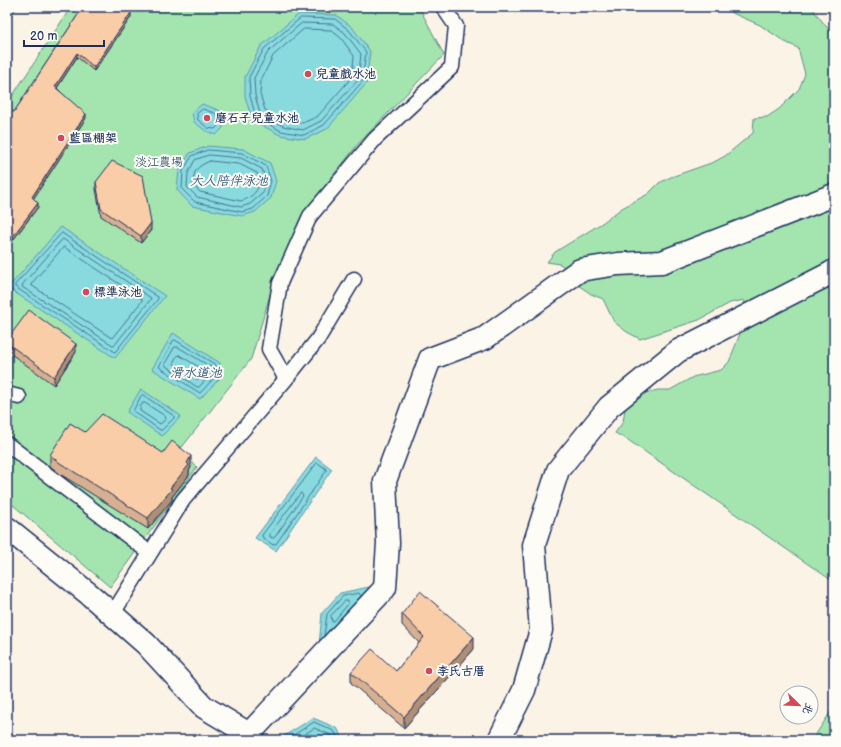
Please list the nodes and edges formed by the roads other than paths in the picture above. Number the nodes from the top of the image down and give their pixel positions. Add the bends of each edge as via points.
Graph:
1 (443, 7) edge
2 (834, 195) edge
3 (834, 270) edge
4 (354, 280) dead end
5 (286, 379) junction
6 (7, 444) edge
7 (7, 528) edge
8 (150, 553) junction
9 (112, 615) junction
10 (251, 737) edge
11 (499, 740) edge

1 - 5 lane via 456,26 452,67 375,139 310,216 280,283 269,349
2 - 10 street via 662,262 618,264 580,270 485,338 430,359 385,481 388,543 385,588
3 - 11 street via 678,351 609,407 558,470 534,545 541,630 524,690
4 - 5 lane via 318,338
5 - 8 lane via 183,500
6 - 8 lane
7 - 9 street
8 - 9 lane
9 - 10 street via 146,644 204,707

